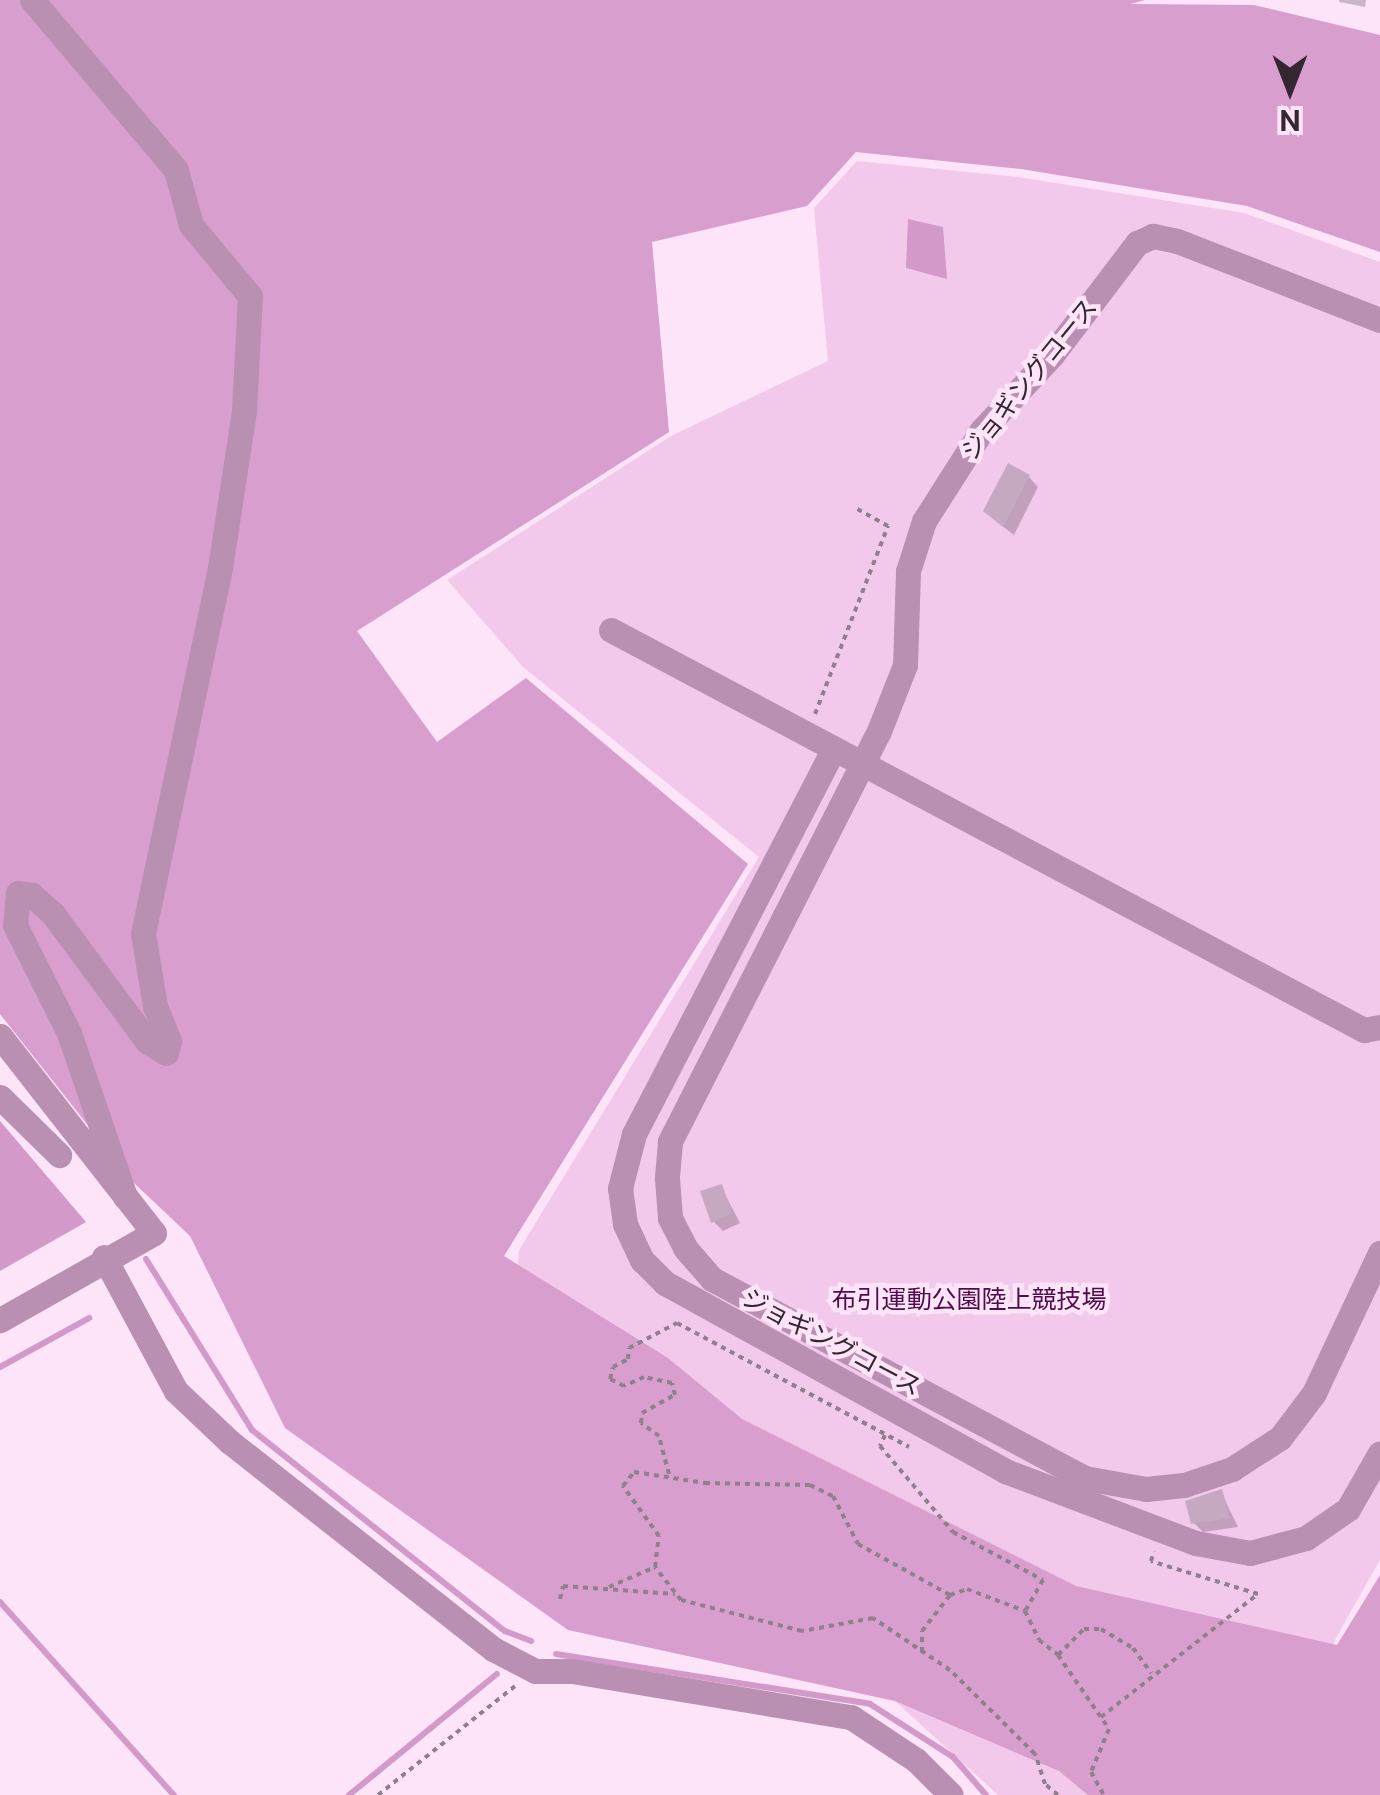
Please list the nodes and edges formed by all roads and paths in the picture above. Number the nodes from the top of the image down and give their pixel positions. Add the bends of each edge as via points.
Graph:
1 (32, 0) edge
2 (1380, 320) edge
3 (856, 508) dead end
4 (611, 630) dead end
5 (806, 737) junction
6 (832, 752) junction
7 (860, 767) junction
8 (1380, 1028) edge
9 (0, 1036) edge
10 (0, 1097) edge
11 (58, 1154) dead end
12 (125, 1198) junction
13 (110, 1247) junction
14 (1380, 1253) edge
15 (0, 1301) edge
16 (0, 1320) edge
17 (677, 1323) dead end
18 (886, 1434) dead end
19 (1380, 1453) edge
20 (669, 1474) junction
21 (1155, 1548) dead end
22 (655, 1567) junction
23 (606, 1589) junction
24 (676, 1594) junction
25 (950, 1595) junction
26 (560, 1599) dead end
27 (1025, 1611) junction
28 (922, 1652) junction
29 (1058, 1655) junction
30 (535, 1671) junction
31 (1151, 1673) junction
32 (1102, 1717) junction
33 (378, 1795) edge
34 (951, 1795) edge
35 (1058, 1795) edge
36 (1104, 1795) edge

1 - 12 street via 176,170 191,225 250,296 244,412 220,568 143,933 154,1006 169,1041 166,1053 147,1041 53,914 18,893 15,926 69,1033
2 - 7 street, ジョギングコース via 1177,241 1153,236 1137,243 1052,355 982,430 924,521 908,572 905,666
3 - 5 path via 888,526
4 - 5 street
5 - 6 street
6 - 7 street
6 - 19 street via 634,1134 620,1188 625,1224 642,1260 665,1283 1005,1471 1196,1543 1250,1553 1306,1538 1348,1509
7 - 8 street via 1364,1030
7 - 14 street, ジョギングコース via 670,1142 670,1218 712,1279 1085,1478 1146,1489 1184,1486 1232,1469 1280,1438 1314,1392
9 - 12 street
10 - 11 street
12 - 13 street via 154,1232
13 - 15 street
13 - 16 street
13 - 30 street via 176,1391 230,1442 493,1649
17 - 20 path via 629,1348 610,1379 624,1386 644,1377 672,1383 675,1395 642,1413 642,1423 659,1436
18 - 27 path via 880,1446 953,1532 1042,1580
20 - 22 path via 634,1472 623,1486 659,1536
20 - 25 path via 705,1483 810,1485 833,1496 858,1544
21 - 31 path via 1150,1561 1258,1594
22 - 23 path
22 - 24 path
23 - 24 path
23 - 26 path via 564,1586
24 - 28 path via 802,1631 874,1618
25 - 27 path via 967,1589
25 - 28 path via 922,1631
27 - 29 path via 1038,1640
28 - 35 path via 950,1670 1035,1754 1045,1784
29 - 31 path via 1084,1628 1102,1629 1134,1648
29 - 32 path
30 - 33 path
30 - 34 street via 572,1671 852,1717 916,1760
31 - 32 path
32 - 36 path via 1109,1729 1091,1772

